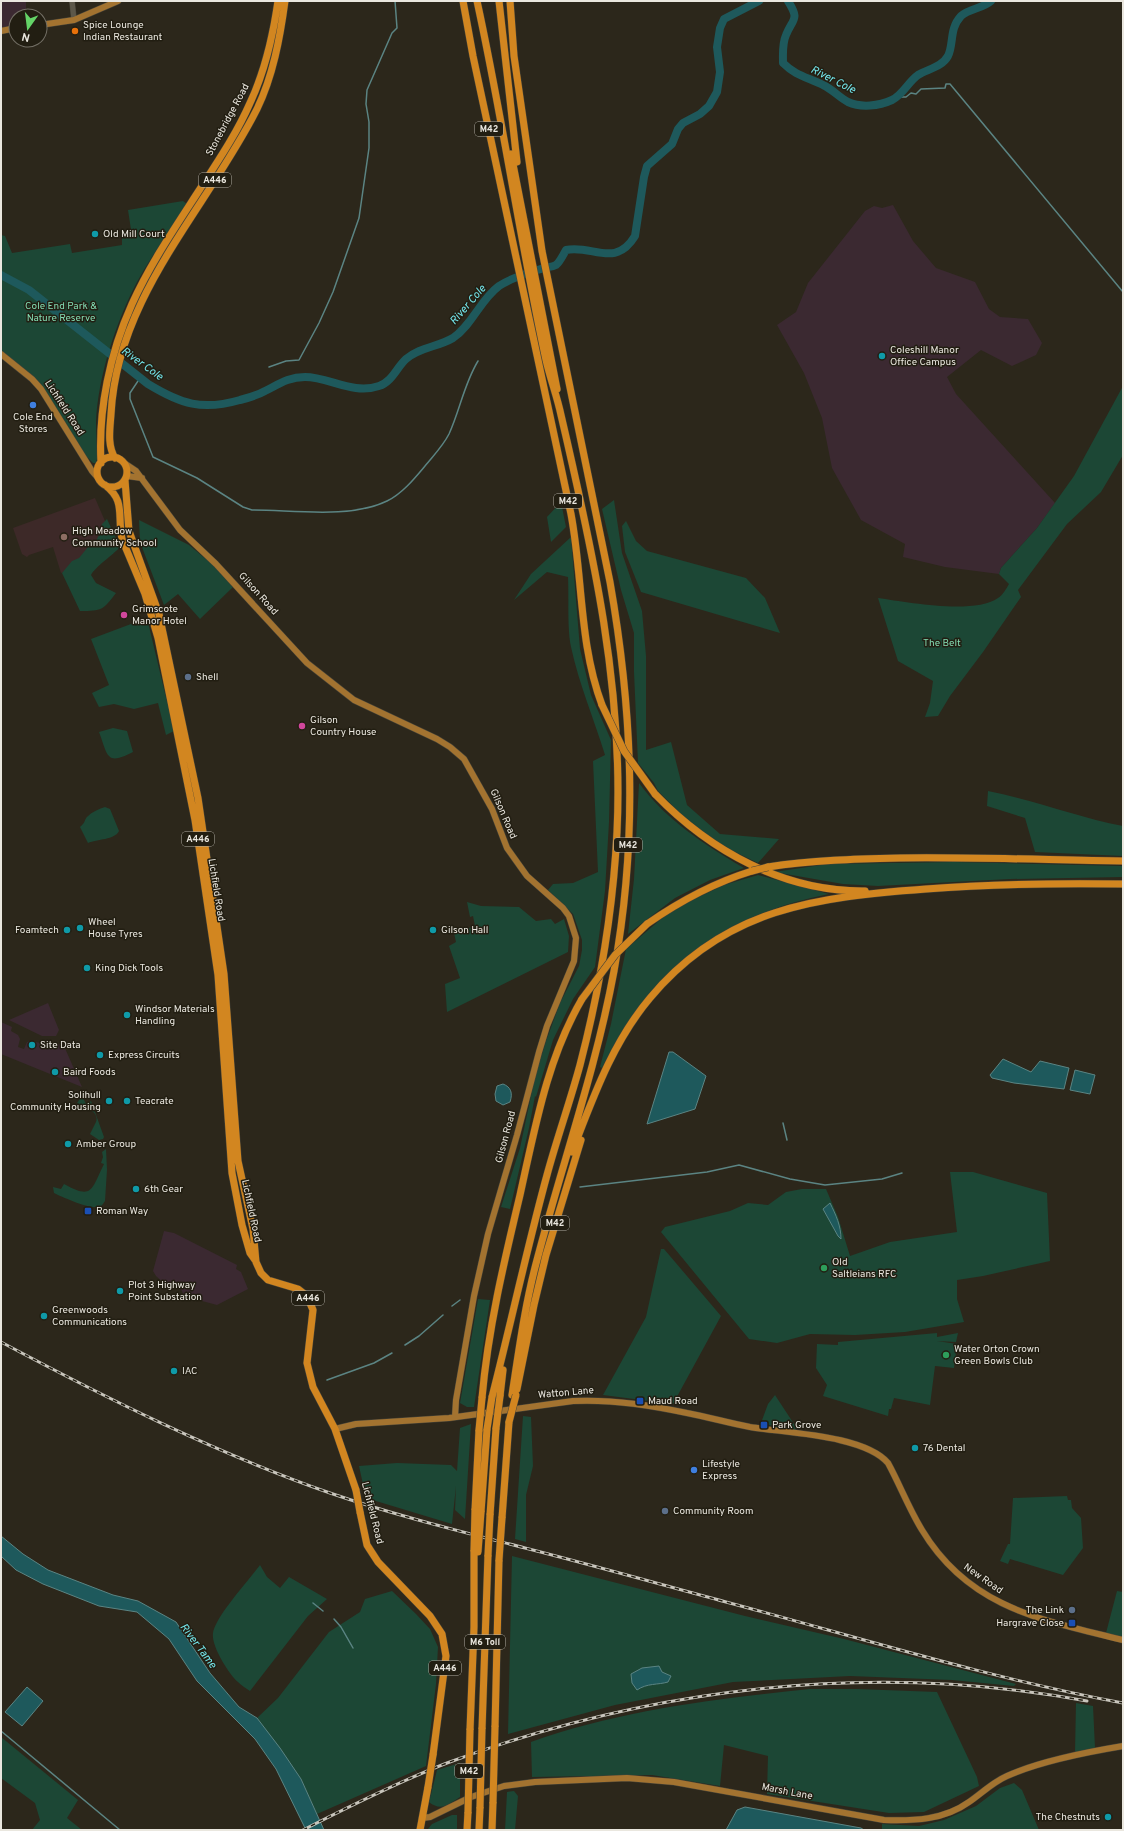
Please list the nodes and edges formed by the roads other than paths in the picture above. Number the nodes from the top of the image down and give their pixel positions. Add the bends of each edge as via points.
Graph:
1 (72, 1) edge
2 (118, 1) edge
3 (278, 1) edge
4 (285, 1) edge
5 (463, 1) edge
6 (477, 1) edge
7 (499, 1) edge
8 (510, 1) edge
9 (74, 20) junction
10 (48, 24) edge
11 (492, 72) junction
12 (522, 201) junction
13 (528, 254) junction
14 (119, 347) junction
15 (1, 354) edge
16 (113, 369) junction
17 (116, 458) junction
18 (87, 463) junction
19 (124, 463) junction
20 (100, 464) junction
21 (126, 478) junction
22 (142, 478) junction
23 (99, 479) junction
24 (105, 485) junction
25 (1123, 861) edge
26 (1123, 884) edge
27 (905, 890) junction
28 (612, 1056) junction
29 (557, 1190) junction
30 (256, 1262) junction
31 (506, 1344) junction
32 (514, 1395) junction
33 (456, 1417) junction
34 (335, 1429) junction
35 (888, 1463) joint
36 (478, 1511) junction
37 (1123, 1640) edge
38 (1123, 1746) edge
39 (423, 1815) junction
40 (420, 1830) edge
41 (467, 1830) edge
42 (480, 1830) edge
43 (492, 1830) edge

1 - 9 street
2 - 9 main road
3 - 14 highway, Stonebridge Road / A446 via 270,47 250,104 143,282 123,324
4 - 14 highway, Stonebridge Road / A446 via 275,59 257,107 235,149 150,285
5 - 27 highway, M42, bridge via 571,514 579,559 587,655 602,705 624,751 655,794 680,818 699,834 764,871 807,885 828,888 861,891
6 - 11 highway, M42
7 - 12 highway
8 - 29 highway, M42 via 514,56 542,251 619,631 627,701 630,773 625,893 615,967 596,1050
9 - 10 main road
11 - 12 highway
11 - 13 highway, M42
12 - 13 highway, M42
13 - 31 highway, M42 via 550,376 593,558 606,635 618,736 617,830 613,891 592,1014 519,1282
14 - 16 highway, Stonebridge Road / A446
15 - 18 main road, Lichfield Road via 41,389
16 - 17 highway, Stonebridge Road / A446 via 110,434 111,451
16 - 20 highway, Stonebridge Road / A446 via 101,428
17 - 19 highway
17 - 20 highway via 105,459
18 - 20 main road
18 - 23 main road, Lichfield Road
19 - 21 highway
19 - 22 main road, Gilson Road
20 - 23 highway
21 - 22 main road
21 - 24 highway via 116,487
21 - 30 highway, Lichfield Road / A446 via 129,531 165,637 198,798 224,974 238,1161 253,1229
22 - 33 main road, Gilson Road via 180,530 216,564 317,672 354,700 437,739 464,759 492,809 503,842 527,876 563,908 574,928 574,961 543,1039 488,1234 474,1296 456,1400
23 - 24 highway
24 - 30 highway, Lichfield Road / A446 via 119,500 122,539 152,616 183,754 218,976 232,1173 242,1225 250,1253
25 - 36 highway, bridge via 936,858 814,861 768,867 698,892 673,906 648,924 615,955 582,999 559,1044 538,1116 489,1335 479,1430
26 - 27 highway via 1047,883
27 - 28 highway via 806,903 754,920 723,936 682,966 650,998 625,1032
28 - 29 highway via 604,1070
28 - 32 highway, M42 via 578,1149 555,1225
29 - 32 highway, M42 via 525,1314
30 - 34 highway, Lichfield Road / A446 via 268,1280 298,1289 307,1296 313,1310 307,1364 312,1387
31 - 36 highway, M42, bridge via 492,1397
31 - 42 highway, M6 Toll, bridge via 496,1428 490,1515
32 - 43 highway, M42, bridge via 508,1424 499,1560
33 - 34 main road, Watton Lane via 356,1424
33 - 35 main road, Watton Lane via 596,1400 674,1410 749,1427 821,1437 872,1450
34 - 39 highway, Lichfield Road / A446, bridge via 356,1490 367,1545 378,1562 430,1616 445,1642 446,1664
35 - 37 main road, New Road via 929,1541 949,1565 972,1586 1022,1613
36 - 41 highway, M42, bridge
38 - 39 main road, Marsh Lane via 1058,1760 1015,1773 947,1814 919,1820 884,1820 674,1782 627,1778 519,1783 471,1797 430,1817
39 - 40 highway, Lichfield Road / A446

